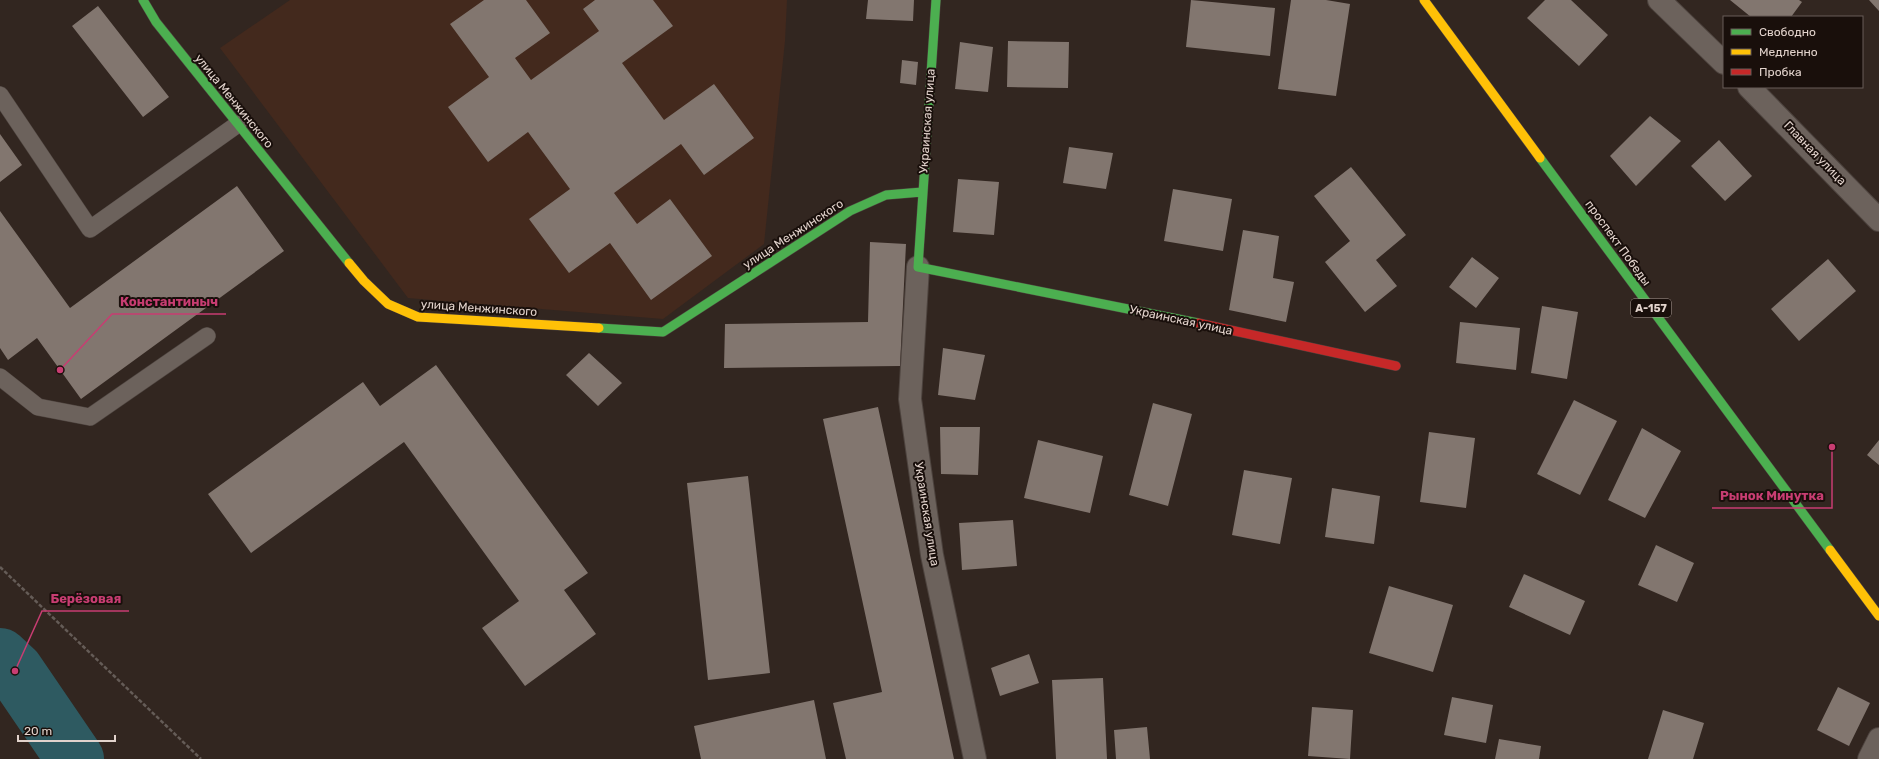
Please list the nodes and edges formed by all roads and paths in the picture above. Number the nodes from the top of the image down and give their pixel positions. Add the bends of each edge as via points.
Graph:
1 (143, 0) edge
2 (936, 0) edge
3 (1424, 0) edge
4 (1659, 0) edge
5 (1723, 62) edge
6 (1750, 88) edge
7 (0, 95) edge
8 (238, 124) junction
9 (922, 192) junction
10 (1879, 220) edge
11 (918, 267) junction
12 (207, 336) dead end
13 (1396, 366) dead end
14 (0, 377) edge
15 (0, 567) edge
16 (1879, 616) edge
17 (1879, 739) edge
18 (200, 759) edge
19 (975, 759) edge
20 (1869, 759) edge

1 - 8 street, улица Менжинского via 156,22
2 - 9 street, Украинская улица
3 - 16 street, проспект Победы / А-157
4 - 5 street
6 - 10 street, Главная улица
7 - 8 lane via 90,229
8 - 9 street, улица Менжинского via 364,281 388,304 418,317 663,332 850,211 886,195
9 - 11 street, Украинская улица
11 - 13 street, Украинская улица via 1218,327
11 - 19 street, Украинская улица via 910,399 932,555
12 - 14 lane via 90,417 38,407
15 - 18 path
17 - 20 street

